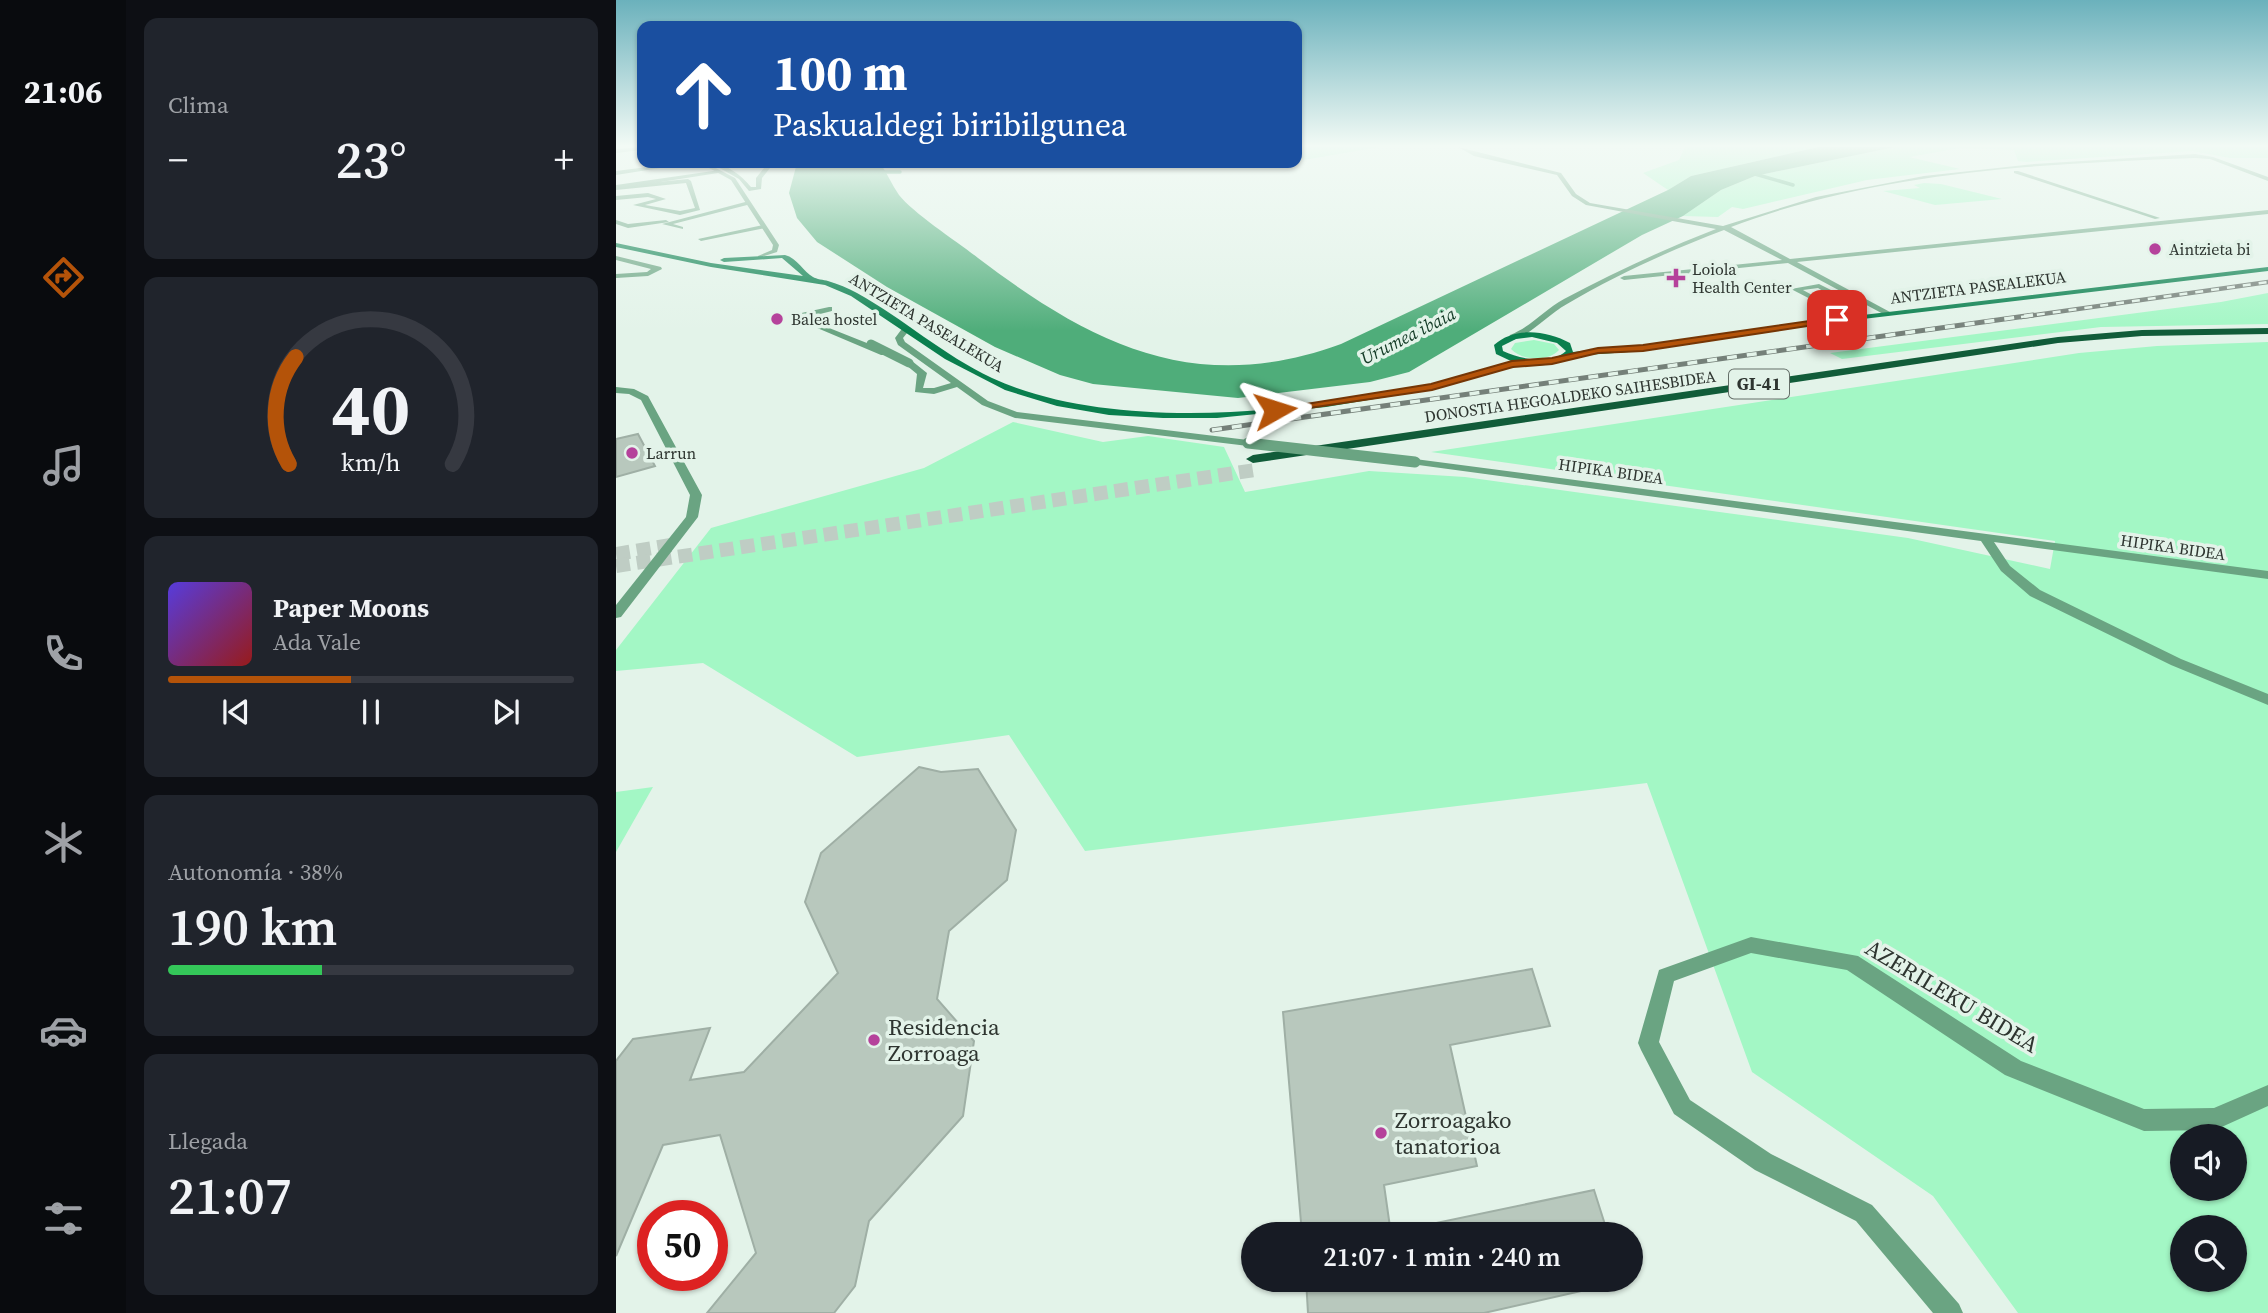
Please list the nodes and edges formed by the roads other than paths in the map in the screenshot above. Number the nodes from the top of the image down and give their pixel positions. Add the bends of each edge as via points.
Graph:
1 (654, 208) edge
2 (698, 208) edge
3 (723, 208) edge
4 (753, 208) edge
5 (1609, 208) edge
6 (1790, 208) edge
7 (2128, 208) edge
8 (2268, 210) edge
9 (2158, 218) junction
10 (616, 222) edge
11 (666, 222) junction
12 (763, 227) junction
13 (681, 228) dead end
14 (1721, 228) junction
15 (1705, 235) junction
16 (1741, 237) junction
17 (701, 239) dead end
18 (616, 243) edge
19 (760, 257) junction
20 (1783, 257) junction
21 (616, 258) edge
22 (750, 259) junction
23 (790, 260) junction
24 (1642, 265) junction
25 (736, 267) junction
26 (2268, 269) edge
27 (751, 271) junction
28 (616, 276) edge
29 (812, 278) junction
30 (1612, 279) junction
31 (1822, 303) joint
32 (829, 309) dead end
33 (1887, 314) junction
34 (815, 317) dead end
35 (1542, 323) junction
36 (907, 328) junction
37 (2268, 331) edge
38 (1513, 337) junction
39 (1552, 338) junction
40 (2268, 338) edge
41 (1563, 342) junction
42 (1610, 349) junction
43 (1499, 352) junction
44 (1564, 357) junction
45 (1527, 362) junction
46 (1482, 371) junction
47 (957, 384) junction
48 (616, 390) edge
49 (918, 390) junction
50 (1985, 537) junction
51 (2268, 575) edge
52 (616, 614) edge
53 (2268, 699) edge
54 (2268, 1095) edge
55 (1950, 1313) edge

1 - 2 street via 680,213
3 - 11 street
4 - 12 street
5 - 14 street
6 - 14 street
7 - 9 street
8 - 9 street
8 - 20 street
9 - 20 street
10 - 11 street via 628,226
11 - 13 street
12 - 17 street
12 - 19 street via 777,247
14 - 15 street
14 - 16 street
15 - 16 street
15 - 24 street
16 - 20 street
18 - 22 main road via 705,260
18 - 25 main road
19 - 22 main road
19 - 23 main road
20 - 24 street via 1664,268
20 - 30 street
20 - 33 street
21 - 28 street via 658,269
22 - 25 main road
23 - 27 main road via 775,268
23 - 29 main road
24 - 30 street
25 - 27 main road
26 - 33 main road, ANTZIETA PASEALEKUA
27 - 29 main road
29 - 36 main road, ANTZIETA PASEALEKUA via 846,289
30 - 35 street via 1559,305
31 - 31 street via 1804,294 1795,289 1819,286 1844,300
32 - 49 street via 808,312 800,319 919,371 911,387
33 - 42 main road, ANTZIETA PASEALEKUA
34 - 49 street, bridge via 909,363 922,373
35 - 38 street
35 - 39 street
36 - 46 main road, ANTZIETA PASEALEKUA via 1008,387 1062,402 1142,412 1230,413 1318,405 1432,387
36 - 47 street, HIPIKA BIDEA via 899,338 901,343
37 - 40 main road, DONOSTIA HEGOALDEKO SAIHESBIDEA / GI-41 via 2058,340 1254,464 2072,348
38 - 39 main road, ANTZIETA PASEALEKUA
38 - 43 main road via 1501,342
39 - 41 main road, ANTZIETA PASEALEKUA
41 - 42 main road, ANTZIETA PASEALEKUA
41 - 44 main road via 1570,348
42 - 44 main road, ANTZIETA PASEALEKUA
43 - 45 main road
43 - 46 main road
44 - 45 main road, ANTZIETA PASEALEKUA
45 - 46 main road, ANTZIETA PASEALEKUA
47 - 49 street
47 - 50 street, HIPIKA BIDEA, bridge via 985,403 1015,415
48 - 52 street via 645,397 696,495 692,517
50 - 51 street, HIPIKA BIDEA
50 - 53 street via 2014,578 2035,593 2176,662
54 - 55 street, AZERILEKU BIDEA via 2215,1119 2144,1120 2013,1068 1851,962 1751,945 1666,976 1648,1043 1682,1107 1763,1162 1864,1213

